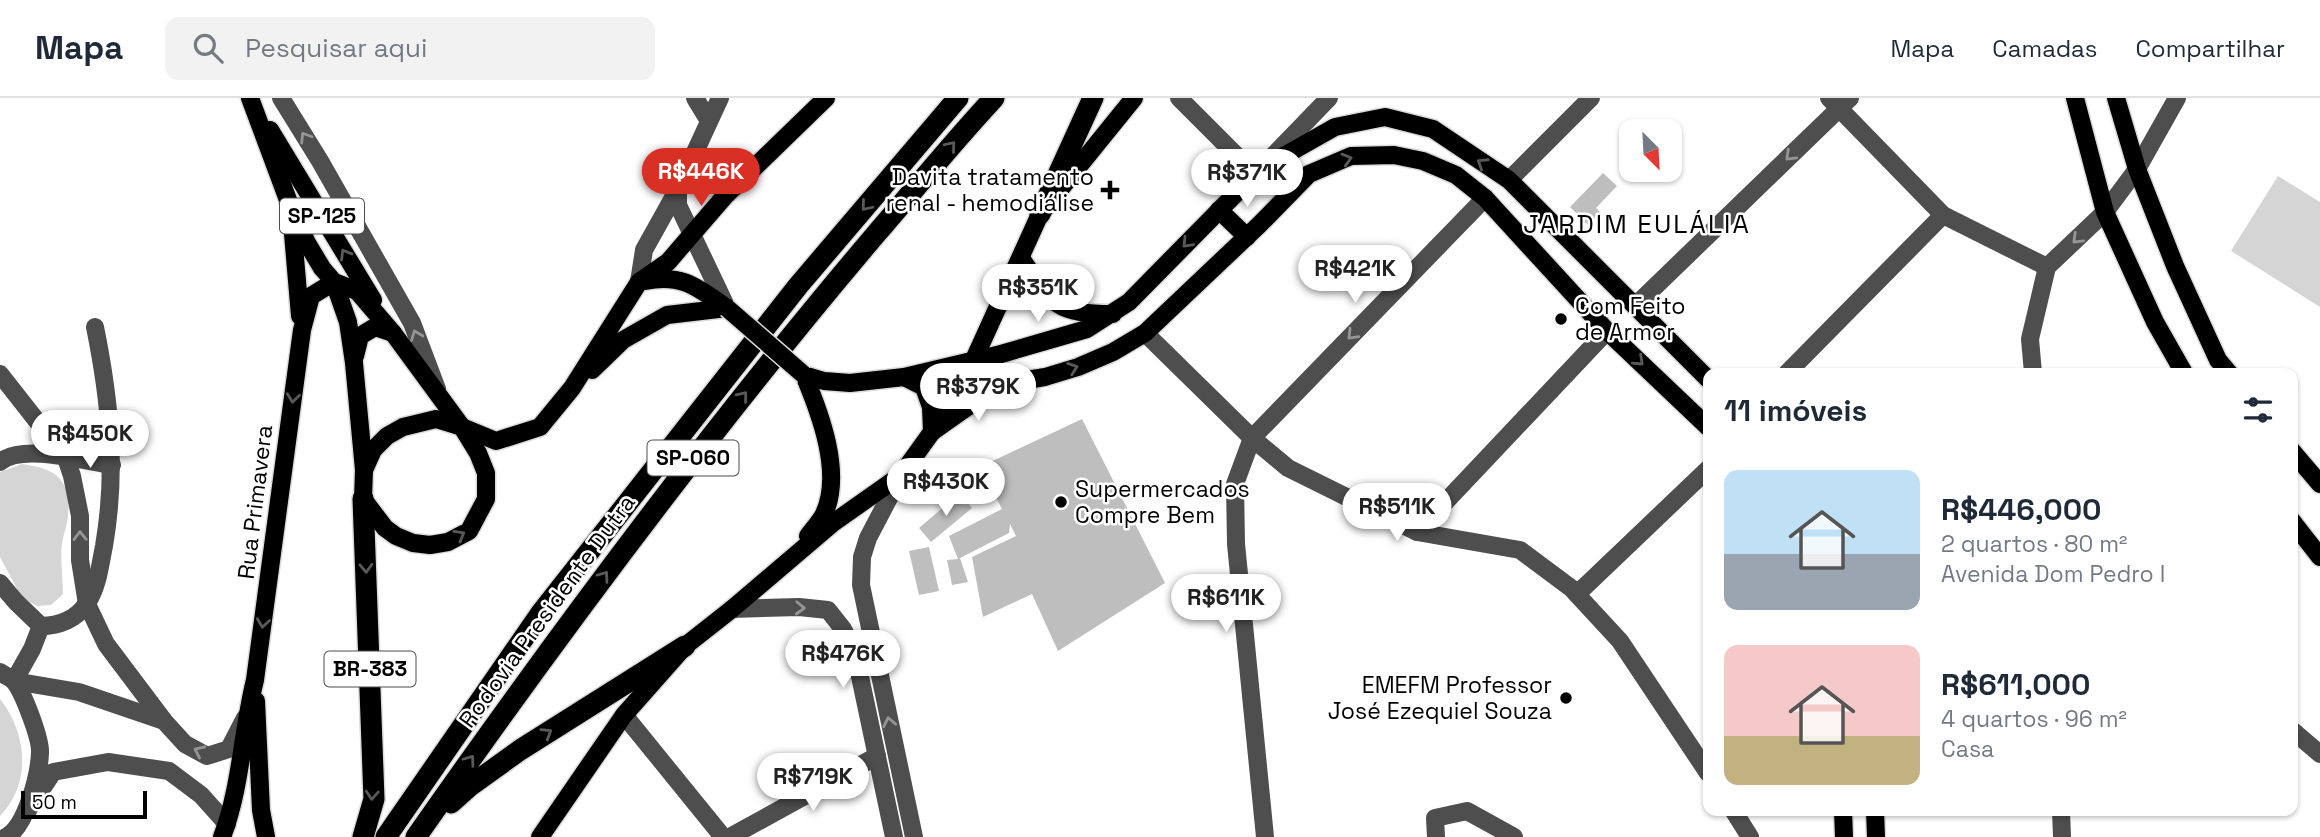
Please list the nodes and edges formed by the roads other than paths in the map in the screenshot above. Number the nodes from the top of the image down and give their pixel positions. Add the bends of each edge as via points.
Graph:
1 (250, 98) edge
2 (281, 98) edge
3 (695, 98) edge
4 (720, 98) edge
5 (826, 98) edge
6 (958, 98) edge
7 (994, 98) edge
8 (1093, 98) edge
9 (1134, 98) edge
10 (1179, 98) edge
11 (1329, 98) edge
12 (1591, 98) edge
13 (2075, 98) edge
14 (2116, 98) edge
15 (2177, 98) edge
16 (1840, 101) edge
17 (709, 121) junction
18 (2137, 169) junction
19 (1257, 172) junction
20 (1509, 180) junction
21 (678, 189) junction
22 (1485, 198) junction
23 (291, 208) junction
24 (1219, 209) junction
25 (2105, 212) junction
26 (1040, 214) junction
27 (1943, 215) junction
28 (692, 234) junction
29 (1247, 237) junction
30 (1573, 245) junction
31 (1021, 258) junction
32 (2047, 267) junction
33 (1549, 268) junction
34 (334, 282) junction
35 (639, 282) junction
36 (1636, 305) junction
37 (727, 308) junction
38 (1113, 314) junction
39 (95, 327) dead end
40 (302, 330) junction
41 (1607, 331) junction
42 (393, 333) junction
43 (1144, 333) junction
44 (974, 360) junction
45 (354, 363) junction
46 (1792, 368) edge
47 (2033, 368) edge
48 (2181, 368) edge
49 (2225, 368) edge
50 (0, 374) edge
51 (1703, 374) edge
52 (804, 375) junction
53 (904, 377) junction
54 (572, 388) junction
55 (441, 398) junction
56 (1703, 422) edge
57 (463, 426) junction
58 (932, 432) junction
59 (1252, 438) junction
60 (66, 458) junction
61 (2298, 458) edge
62 (0, 462) edge
63 (112, 465) junction
64 (364, 470) junction
65 (1703, 474) edge
66 (901, 475) junction
67 (2320, 484) edge
68 (363, 499) junction
69 (2298, 529) edge
70 (1417, 531) junction
71 (2320, 557) edge
72 (793, 558) junction
73 (0, 583) edge
74 (1577, 594) junction
75 (87, 604) junction
76 (732, 609) junction
77 (41, 626) junction
78 (685, 646) junction
79 (7, 676) edge
80 (255, 680) junction
81 (624, 715) junction
82 (246, 718) junction
83 (164, 721) junction
84 (2298, 735) edge
85 (2320, 754) edge
86 (877, 756) junction
87 (1703, 766) edge
88 (28, 810) junction
89 (1736, 816) edge
90 (1843, 816) edge
91 (1875, 816) edge
92 (2061, 816) edge
93 (229, 833) edge
94 (10, 836) edge
95 (416, 836) edge
96 (266, 837) edge
97 (363, 837) edge
98 (386, 837) edge
99 (540, 837) edge
100 (723, 837) edge
101 (730, 837) edge
102 (894, 837) edge
103 (914, 837) edge
104 (1265, 837) edge
105 (1436, 837) edge
106 (1514, 837) edge
107 (1750, 837) edge
108 (1844, 837) edge
109 (1876, 837) edge
110 (2062, 837) edge

1 - 23 main road, SP-125
42 -> 1 main road, SP-125
55 -> 2 street via 412,323
3 - 17 street
4 - 17 street
5 - 28 main road
6 -> 98 highway, Rodovia Presidente Dutra / SP-060 via 798,286 541,612
95 -> 7 highway, Rodovia Presidente Dutra / SP-060 via 673,483 818,302
8 - 26 highway
9 - 26 main road
10 - 19 street
11 - 19 street
12 - 20 street
13 - 25 main road
14 - 18 main road
15 - 18 street
16 - 27 street
16 -> 36 street
17 - 21 street
18 - 25 street
18 - 49 main road via 2175,266
20 -> 19 main road via 1433,129 1385,117 1335,127
19 - 24 main road
20 - 30 main road
21 - 28 street via 678,205
21 - 35 street via 644,250
29 -> 22 main road via 1309,174 1351,156 1394,155 1423,161 1456,175
22 - 33 main road
22 -> 59 street
23 - 34 main road, SP-125 via 307,243
23 - 40 main road
24 - 29 main road
24 -> 38 main road
25 -> 32 street
25 - 48 main road
26 - 31 main road
27 - 32 street
27 - 46 street
28 - 35 main road via 668,262
28 - 37 street
29 - 43 main road
30 - 33 main road
30 - 36 main road
31 - 38 main road via 1046,296 1064,309
31 - 44 main road
32 - 47 street via 2030,339
33 - 41 main road
34 - 40 main road via 311,296
34 - 42 main road via 357,291
34 - 45 main road, SP-125 via 348,321
35 - 37 main road via 667,277 692,283
35 - 54 main road
36 - 51 main road
37 - 52 main road, bridge
37 - 54 main road via 667,315 623,340
38 - 44 main road via 1087,330
39 - 63 street via 106,384
40 -> 80 main road, Rua Primavera
41 -> 56 main road
41 - 70 street
42 - 45 main road via 375,327 360,336
42 - 55 main road, SP-125
58 -> 43 main road via 1007,383 1078,367
43 - 59 street
44 - 53 main road
44 - 58 main road via 957,397
45 - 64 main road, SP-125
50 - 60 street
52 - 53 main road via 850,383
52 - 72 main road via 822,418 830,487 824,513
53 - 58 main road via 924,387
54 - 57 main road via 540,427 496,440
55 - 57 main road, SP-125
57 - 64 main road via 436,419 403,426 373,450
68 -> 57 main road via 386,528 413,543 448,542 470,531 486,499 486,473
58 - 66 main road
59 - 70 street via 1288,468
59 - 104 street via 1234,484
60 - 62 street via 23,453
60 - 63 street
75 -> 60 street via 80,516
61 - 67 main road
63 - 75 street via 99,575
64 - 68 main road, SP-125
65 - 74 street
66 - 72 main road
103 -> 66 street via 861,584 868,538
68 -> 97 highway, BR-383 via 374,799
69 - 71 main road
70 - 74 street via 1520,550
72 - 76 main road
73 - 77 street
74 - 87 street via 1620,641
75 - 77 street via 67,622
75 - 83 street via 106,644
76 - 78 main road
76 -> 86 street via 828,610 855,653
77 - 79 street via 32,649
78 - 81 main road
95 -> 78 highway via 470,786 520,750
79 - 83 street via 79,692
79 - 88 street via 36,727 40,752
80 - 82 main road, Rua Primavera
80 - 96 main road, Rua Primavera
81 - 99 main road
81 - 100 street
82 -> 83 street via 229,749 207,756 186,744
82 - 93 main road, Rua Primavera
84 - 85 street
86 - 101 street
86 - 102 street
88 - 93 street via 53,772 108,762 169,771 201,794
88 - 94 street
89 - 107 street
90 - 108 main road
91 - 109 main road
92 - 110 street
105 - 106 street via 1435,818 1467,811

